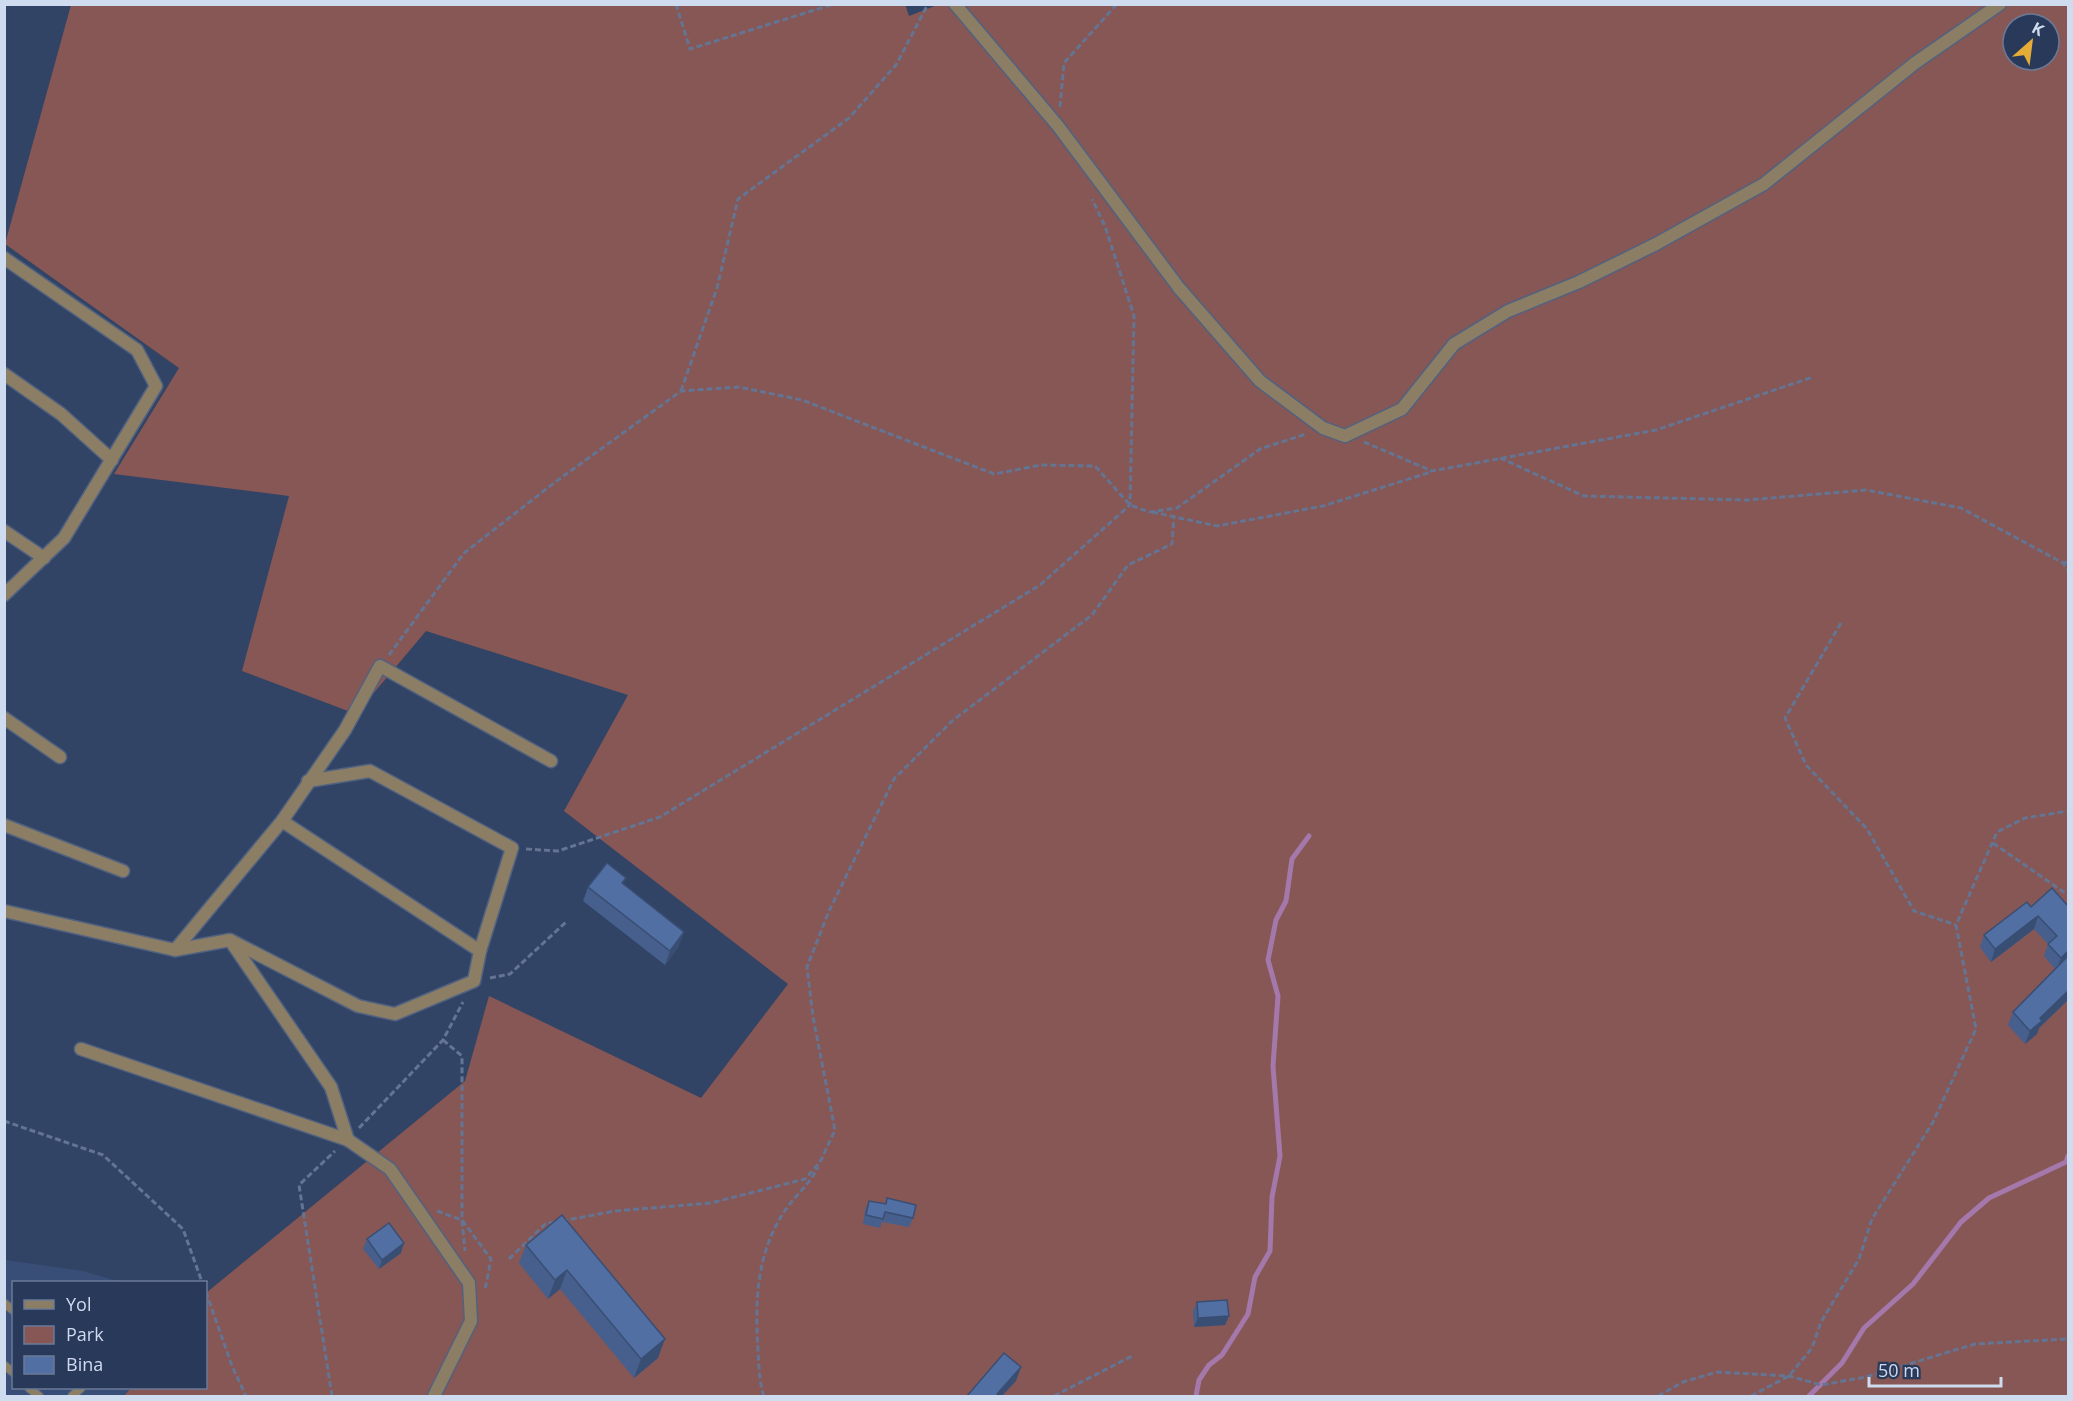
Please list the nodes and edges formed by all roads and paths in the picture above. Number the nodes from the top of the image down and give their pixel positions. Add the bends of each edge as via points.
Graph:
1 (676, 4) edge
2 (834, 4) edge
3 (928, 4) edge
4 (956, 4) edge
5 (1117, 4) edge
6 (2000, 4) edge
7 (1058, 126) junction
8 (1091, 196) dead end
9 (4, 258) edge
10 (4, 374) edge
11 (1813, 377) dead end
12 (681, 391) junction
13 (1323, 428) junction
14 (1345, 436) junction
15 (1500, 458) junction
16 (112, 460) junction
17 (1432, 471) junction
18 (1130, 505) junction
19 (1149, 512) junction
20 (1174, 517) junction
21 (4, 531) edge
22 (44, 558) junction
23 (2068, 562) edge
24 (2062, 563) junction
25 (2068, 570) edge
26 (4, 595) edge
27 (1840, 623) dead end
28 (380, 666) junction
29 (4, 718) edge
30 (60, 758) dead end
31 (551, 761) dead end
32 (308, 781) junction
33 (2068, 811) edge
34 (282, 821) junction
35 (4, 825) edge
36 (1993, 843) junction
37 (512, 848) junction
38 (123, 871) dead end
39 (2068, 895) edge
40 (4, 911) edge
41 (566, 922) dead end
42 (1956, 925) junction
43 (230, 940) junction
44 (174, 950) junction
45 (480, 951) junction
46 (474, 981) junction
47 (443, 1040) junction
48 (81, 1048) dead end
49 (4, 1121) edge
50 (348, 1140) junction
51 (820, 1162) junction
52 (509, 1259) dead end
53 (202, 1281) edge
54 (469, 1283) junction
55 (207, 1295) edge
56 (2068, 1339) edge
57 (1134, 1355) dead end
58 (1789, 1376) junction
59 (246, 1396) edge
60 (332, 1396) edge
61 (434, 1396) edge
62 (764, 1396) edge
63 (1054, 1396) edge
64 (1658, 1396) edge
65 (1751, 1396) edge

1 - 2 path via 690,49
3 - 12 path via 896,65 849,118 738,199 717,288
4 - 7 street
5 - 7 path via 1064,63
6 - 14 street via 1915,63 1764,184 1656,244 1490,322 1454,344 1401,409
7 - 13 street via 1179,288 1260,381
8 - 18 path via 1105,226 1134,316
9 - 16 street via 137,350 152,377 156,386
10 - 16 street via 61,414
11 - 15 path via 1656,430
12 - 18 path via 739,387 802,400 994,474 1041,465 1095,466
12 - 28 path via 464,553
13 - 14 street
13 - 19 path via 1260,449 1177,508
14 - 17 path
15 - 17 path
15 - 24 path via 1584,496 1748,500 1866,490 1961,508
16 - 22 street via 64,538
17 - 20 path via 1323,506 1217,526
18 - 19 path
18 - 37 path via 1040,585 660,817 558,851
19 - 20 path
20 - 51 path via 1172,544 1128,565 1092,615 952,721 894,779 829,911 807,967 835,1130
21 - 22 street
22 - 26 street
23 - 24 path
24 - 25 path
27 - 42 path via 1785,718 1806,765 1867,829 1914,911
28 - 31 street
28 - 32 street via 345,730
29 - 30 street
32 - 34 street
32 - 37 street via 370,771
33 - 36 path via 2025,818 1998,832
34 - 44 street
34 - 45 street
35 - 38 street
36 - 39 path
36 - 42 path
37 - 45 street
40 - 44 street
41 - 46 path via 510,974
42 - 58 path via 1976,1029 1933,1122 1872,1219 1859,1259 1821,1322 1812,1348
43 - 44 street
43 - 46 street via 358,1006 395,1014
43 - 50 street via 331,1087
45 - 46 street
46 - 47 path
47 - 50 path
47 - 54 path via 462,1056 462,1220
48 - 50 street
49 - 53 path via 103,1155 183,1229
50 - 54 street via 390,1169
50 - 60 path via 299,1185
51 - 52 path via 805,1179 711,1203 615,1210 546,1224
51 - 62 path via 766,1245 757,1284
54 - 61 street via 471,1321
55 - 59 path
56 - 58 path via 1975,1344 1866,1377 1821,1385
57 - 63 path
58 - 64 path via 1718,1372 1683,1382
58 - 65 path

